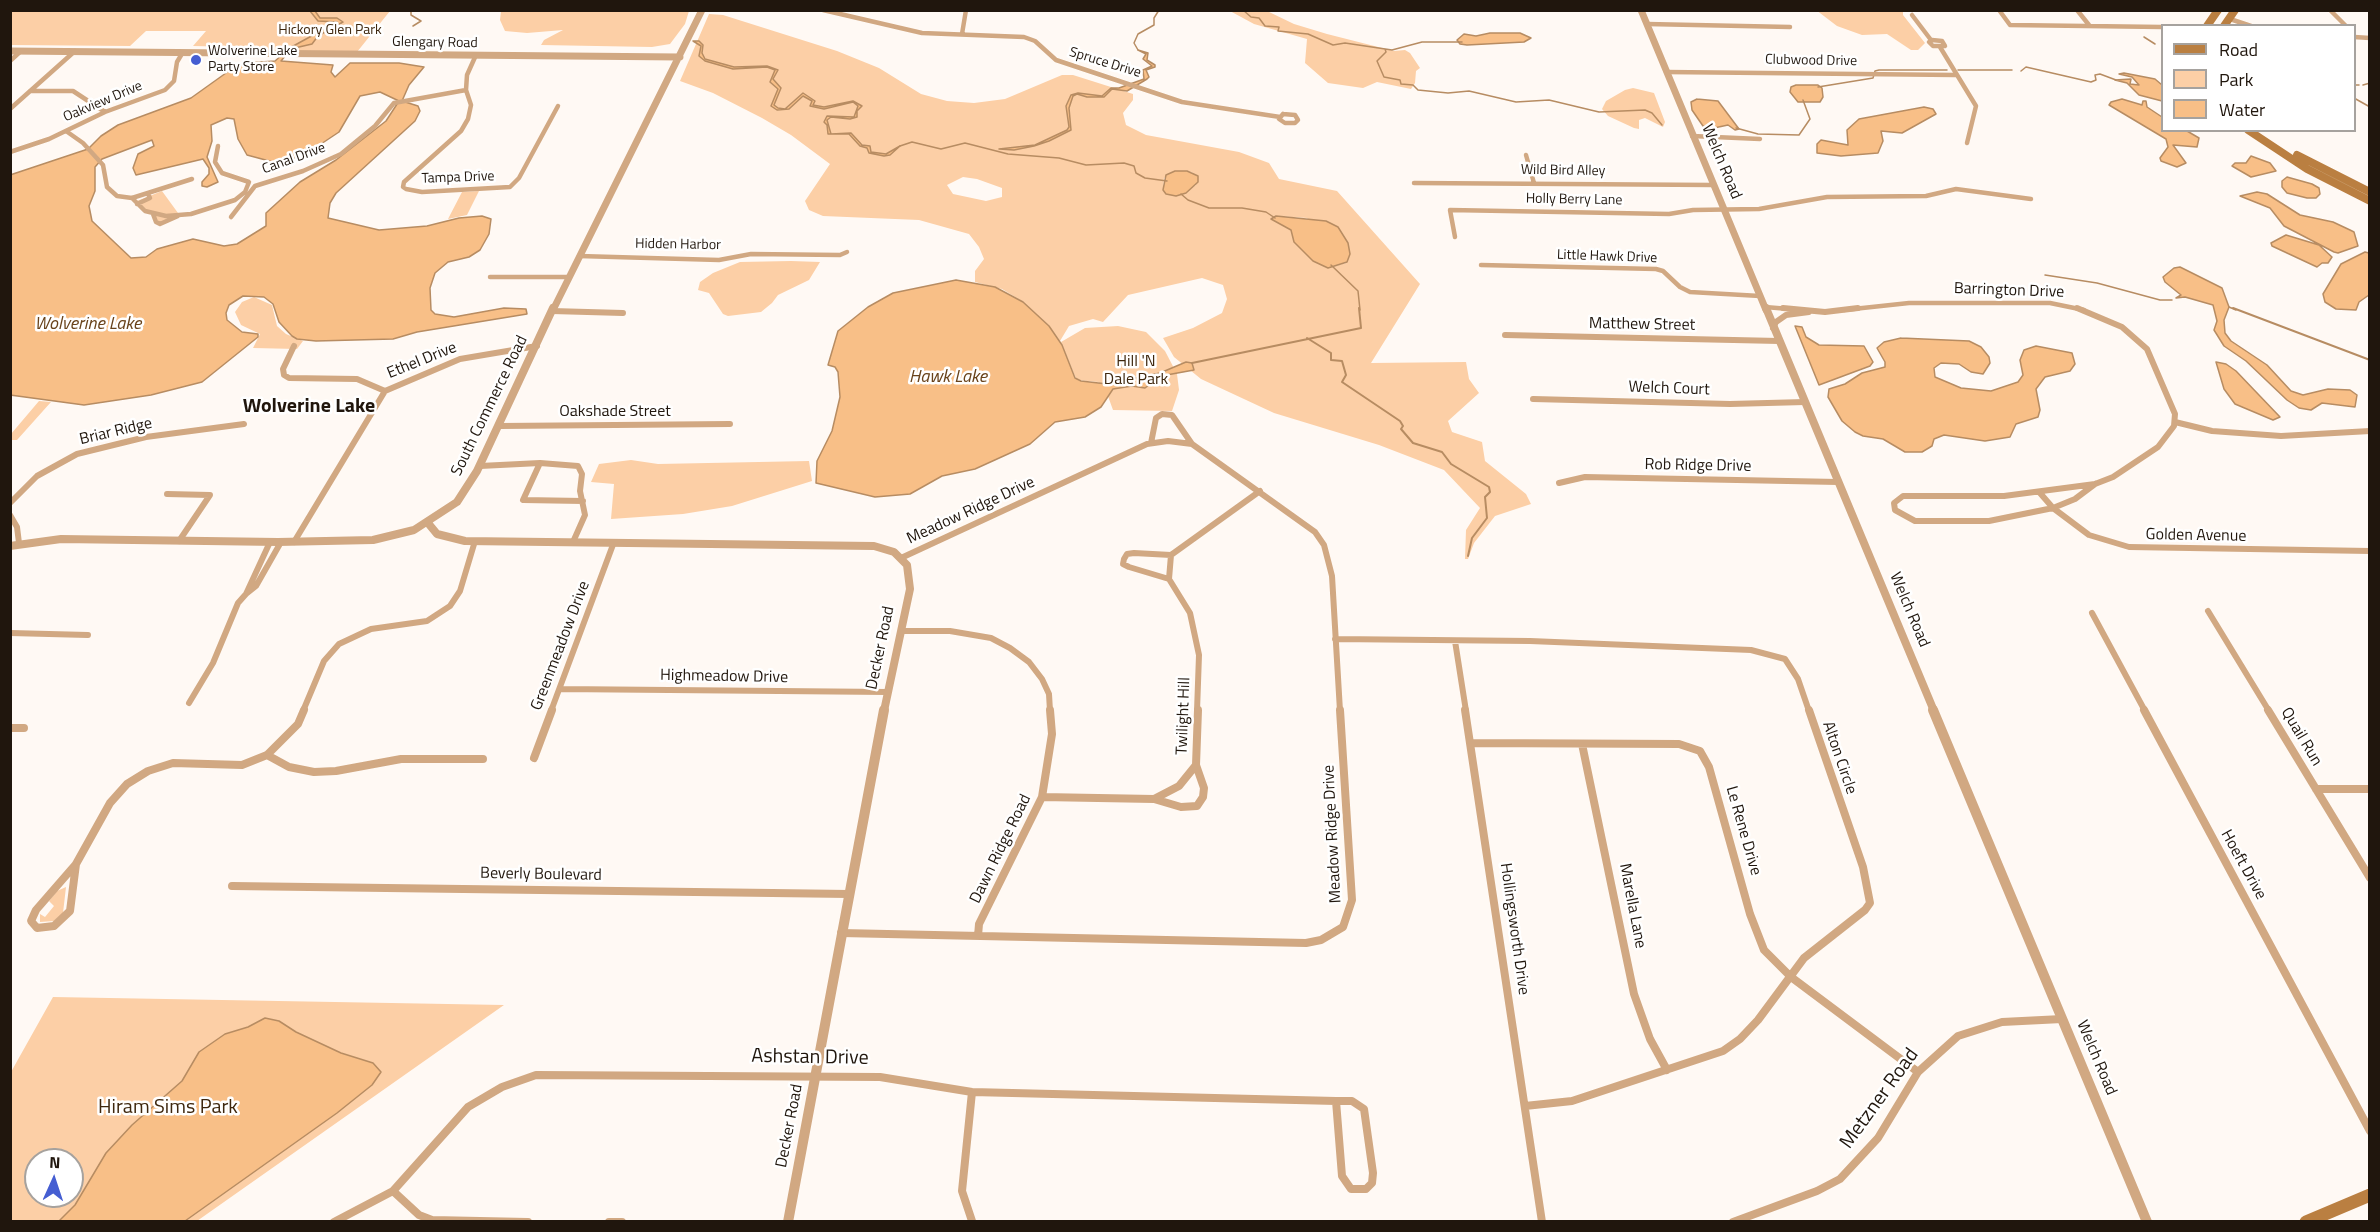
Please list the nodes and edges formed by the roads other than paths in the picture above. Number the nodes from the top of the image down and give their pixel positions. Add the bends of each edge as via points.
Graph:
1 (702, 10) edge
2 (823, 10) edge
3 (966, 10) edge
4 (1641, 10) edge
5 (1999, 10) edge
6 (2077, 10) edge
7 (2218, 10) edge
8 (2235, 10) edge
9 (2330, 10) edge
10 (1912, 15) dead end
11 (2229, 19) junction
12 (1647, 24) junction
13 (2208, 24) edge
14 (2225, 24) edge
15 (2245, 24) edge
16 (2344, 24) edge
17 (2089, 25) junction
18 (1790, 27) dead end
19 (2161, 27) edge
20 (962, 34) junction
21 (2356, 36) edge
22 (2370, 38) edge
23 (10, 51) edge
24 (21, 51) junction
25 (75, 51) junction
26 (183, 52) junction
27 (476, 55) junction
28 (680, 57) junction
29 (10, 61) edge
30 (1666, 72) junction
31 (1955, 75) junction
32 (466, 90) junction
33 (30, 91) junction
34 (558, 106) dead end
35 (10, 109) edge
36 (105, 112) junction
37 (1280, 117) dead end
38 (66, 131) junction
39 (2251, 132) edge
40 (2261, 132) edge
41 (1692, 136) junction
42 (1760, 139) dead end
43 (1967, 143) dead end
44 (218, 146) dead end
45 (10, 152) edge
46 (1526, 155) dead end
47 (192, 179) dead end
48 (1414, 183) dead end
49 (1534, 183) junction
50 (1713, 185) junction
51 (247, 192) junction
52 (2370, 192) edge
53 (148, 194) junction
54 (132, 198) junction
55 (2031, 199) dead end
56 (2370, 201) edge
57 (137, 204) junction
58 (1724, 211) junction
59 (231, 217) dead end
60 (1455, 237) dead end
61 (847, 252) dead end
62 (579, 256) junction
63 (1481, 265) dead end
64 (490, 277) dead end
65 (569, 277) junction
66 (1760, 296) junction
67 (1765, 307) junction
68 (552, 311) junction
69 (1814, 311) junction
70 (623, 313) dead end
71 (1773, 328) junction
72 (1505, 336) dead end
73 (1779, 341) junction
74 (294, 346) dead end
75 (537, 346) junction
76 (385, 391) junction
77 (1533, 399) dead end
78 (1805, 402) junction
79 (2175, 422) junction
80 (244, 424) dead end
81 (730, 424) dead end
82 (500, 426) junction
83 (2370, 431) edge
84 (1152, 443) junction
85 (1192, 444) junction
86 (540, 463) junction
87 (480, 466) junction
88 (1838, 482) junction
89 (1559, 483) dead end
90 (2095, 484) junction
91 (1260, 491) junction
92 (2040, 493) junction
93 (167, 494) dead end
94 (583, 501) junction
95 (10, 503) edge
96 (2053, 508) junction
97 (10, 515) edge
98 (428, 523) junction
99 (178, 541) junction
100 (270, 542) junction
101 (282, 542) junction
102 (294, 542) junction
103 (475, 542) junction
104 (573, 542) junction
105 (614, 542) junction
106 (15, 545) edge
107 (2370, 551) edge
108 (1171, 555) junction
109 (901, 558) junction
110 (1169, 579) junction
111 (246, 594) junction
112 (2208, 611) dead end
113 (2092, 613) dead end
114 (902, 631) junction
115 (10, 633) edge
116 (88, 635) dead end
117 (1335, 639) junction
118 (1455, 641) junction
119 (560, 688) junction
120 (888, 692) junction
121 (189, 703) dead end
122 (10, 728) edge
123 (24, 728) dead end
124 (1472, 743) junction
125 (1582, 744) junction
126 (267, 755) junction
127 (534, 758) dead end
128 (483, 759) dead end
129 (1196, 765) junction
130 (2316, 789) junction
131 (2370, 789) edge
132 (1042, 797) junction
133 (1155, 799) junction
134 (76, 864) junction
135 (2370, 878) edge
136 (232, 886) dead end
137 (849, 894) junction
138 (841, 933) junction
139 (978, 936) junction
140 (1791, 977) junction
141 (2062, 1019) junction
142 (1667, 1070) junction
143 (1918, 1072) junction
144 (816, 1076) junction
145 (972, 1092) junction
146 (1336, 1101) junction
147 (1525, 1106) junction
148 (2370, 1131) edge
149 (393, 1191) junction
150 (2370, 1195) edge
151 (334, 1221) edge
152 (528, 1221) edge
153 (609, 1221) edge
154 (622, 1221) edge
155 (788, 1221) edge
156 (972, 1221) edge
157 (1542, 1221) edge
158 (1733, 1221) edge
159 (2147, 1221) edge
160 (2306, 1221) edge

1 - 28 street, South Commerce Road
2 - 20 street, Spruce Drive via 916,32
3 - 20 street
4 - 12 street, Welch Road
5 - 17 street via 2010,26
6 - 17 street
7 - 13 main road
8 - 11 main road
9 - 16 street
10 - 31 street via 1931,45 1940,47
11 - 14 main road
11 - 15 street
12 - 18 street
12 - 30 street, Welch Road
17 - 19 street
20 - 37 street, Spruce Drive via 1027,37 1056,60 1193,105
21 - 22 street
23 - 24 street, Glengary Road
24 - 25 street, Glengary Road
24 - 29 street
25 - 26 street, Glengary Road
25 - 33 street
26 - 27 street, Glengary Road
26 - 36 street, Oakview Drive via 174,81 165,90
27 - 28 street, Glengary Road
27 - 32 street, Tampa Drive via 467,75
28 - 62 street, South Commerce Road
30 - 31 street, Clubwood Drive
30 - 41 street, Welch Road
31 - 43 street via 1977,110
32 - 34 street, Tampa Drive via 470,114 461,131 413,172 404,182 406,189 422,192 510,187 519,178
32 - 51 street, Canal Drive via 394,103 375,126 341,154
33 - 35 street
33 - 36 street via 73,91
36 - 38 street, Oakview Drive
38 - 45 street, Oakview Drive
38 - 54 street via 105,168 110,192
39 - 56 main road via 2307,169
40 - 52 main road
41 - 42 street
41 - 50 street, Welch Road
44 - 51 street via 218,168 248,181
46 - 49 street
47 - 53 street
48 - 49 street, Wild Bird Alley
49 - 50 street, Wild Bird Alley
50 - 58 street, Welch Road
51 - 57 street via 227,203 160,224
51 - 59 street, Canal Drive
53 - 54 street
53 - 57 street via 150,198
54 - 57 street
55 - 58 street via 1956,189 1926,196 1827,197 1773,208
58 - 60 street, Holly Berry Lane via 1669,214 1450,210
58 - 66 street, Welch Road
61 - 62 street, Hidden Harbor via 751,254 719,261
62 - 65 street, South Commerce Road
63 - 66 street, Little Hawk Drive via 1656,269 1690,292
64 - 65 street
65 - 68 street, South Commerce Road
66 - 67 street, Welch Road
67 - 69 street, Barrington Drive
67 - 71 street, Welch Road
68 - 70 street
68 - 75 street, South Commerce Road
69 - 71 street, Barrington Drive via 1786,315
69 - 79 street, Barrington Drive via 1984,302 2050,303 2084,310 2122,327 2147,349 2170,398
71 - 73 street, Welch Road
72 - 73 street, Matthew Street
73 - 78 street, Welch Road
74 - 76 street via 282,369 289,378 357,379
75 - 76 street, Ethel Drive via 460,359
75 - 82 street, South Commerce Road
76 - 102 street, Ethel Drive
77 - 78 street, Welch Court
78 - 88 street, Welch Road
79 - 83 street via 2212,431 2281,436
79 - 90 street via 2158,447 2113,477
80 - 95 street, Briar Ridge via 146,437 77,454 37,476
81 - 82 street, Oakshade Street
82 - 87 street, South Commerce Road
84 - 85 street, Meadow Ridge Drive
84 - 85 street, Meadow Ridge Drive via 1156,418 1168,413
84 - 109 street, Meadow Ridge Drive
85 - 91 street, Meadow Ridge Drive
86 - 87 street
86 - 94 street via 578,466
86 - 94 street via 523,500
87 - 98 street, South Commerce Road via 456,502
88 - 89 street, Rob Ridge Drive via 1585,477
88 - 141 street, Welch Road
90 - 92 street
90 - 96 street via 2075,499
91 - 108 street
91 - 117 street, Meadow Ridge Drive via 1300,519 1324,545 1332,576
92 - 96 street, Golden Avenue
92 - 96 street via 1903,496 1894,503 1895,510 1907,519 1949,523 2016,517
93 - 99 street via 210,495
94 - 104 street via 585,515
96 - 107 street, Golden Avenue via 2089,535 2129,547
97 - 106 street via 17,527
98 - 102 street, South Commerce Road via 390,538
98 - 103 street via 446,538
99 - 100 street, South Commerce Road
99 - 106 street, South Commerce Road via 61,539
100 - 101 street, South Commerce Road
100 - 111 street
101 - 102 street, South Commerce Road
101 - 111 street via 256,586
103 - 104 street
103 - 126 street via 460,591 450,606 427,621 371,629 339,644 324,661 297,724
104 - 105 street
105 - 109 street via 863,545 886,549
105 - 119 street, Greenmeadow Drive
108 - 110 street
108 - 110 street via 1134,553 1124,559 1129,567
109 - 114 street, Decker Road via 910,576
110 - 129 street, Twilight Hill via 1190,614 1199,655
111 - 121 street
112 - 130 street, Quail Run
113 - 148 street, Hoeft Drive
114 - 120 street, Decker Road
114 - 132 street, Dawn Ridge Road via 975,634 1010,648 1029,662 1046,686 1052,712
115 - 116 street
117 - 118 street, Alton Circle
117 - 139 street, Meadow Ridge Drive via 1352,900 1343,927 1321,940 1306,943
118 - 124 street, Hollingsworth Drive
118 - 140 street, Alton Circle via 1751,650 1785,659 1802,690 1863,867 1870,903 1859,917 1804,958
119 - 120 street, Highmeadow Drive
119 - 127 street, Greenmeadow Drive
120 - 137 street, Decker Road
122 - 123 street
124 - 125 street, Le Rene Drive
124 - 147 street, Hollingsworth Drive
125 - 140 street, Le Rene Drive via 1679,744 1700,752 1710,767 1756,932 1772,961
125 - 142 street, Marella Lane via 1634,994 1650,1039
126 - 128 street via 289,767 314,772 401,759
126 - 134 street via 242,765 173,763 136,777 114,797
129 - 133 street, Twilight Hill via 1179,786
129 - 133 street via 1204,788 1197,806 1181,807
130 - 131 street
130 - 135 street, Quail Run
132 - 133 street
132 - 139 street, Dawn Ridge Road via 980,924
134 - 134 street via 70,911 54,926 37,928 31,921 36,910
136 - 137 street, Beverly Boulevard
137 - 138 street, Decker Road
138 - 139 street, Meadow Ridge Drive
138 - 144 street, Decker Road
140 - 142 street, Alton Circle via 1740,1040 1704,1059
140 - 143 street, Le Rene Drive
141 - 143 street, Metzner Road via 1983,1026 1958,1036
141 - 159 street, Welch Road
142 - 147 street, Alton Circle via 1572,1101
143 - 158 street, Metzner Road via 1878,1138 1840,1179
144 - 145 street, Ashstan Drive via 904,1079
144 - 149 street, Ashstan Drive via 536,1075 502,1087 468,1107
144 - 155 street, Decker Road
145 - 146 street, Ashstan Drive
145 - 156 street via 962,1191
146 - 146 street, Ashstan Drive via 1342,1176 1351,1189 1366,1189 1372,1184 1373,1173 1364,1109 1352,1101
147 - 157 street, Hollingsworth Drive
149 - 151 street, Ashstan Drive
149 - 152 street via 419,1215 432,1220
150 - 160 main road
153 - 154 street

